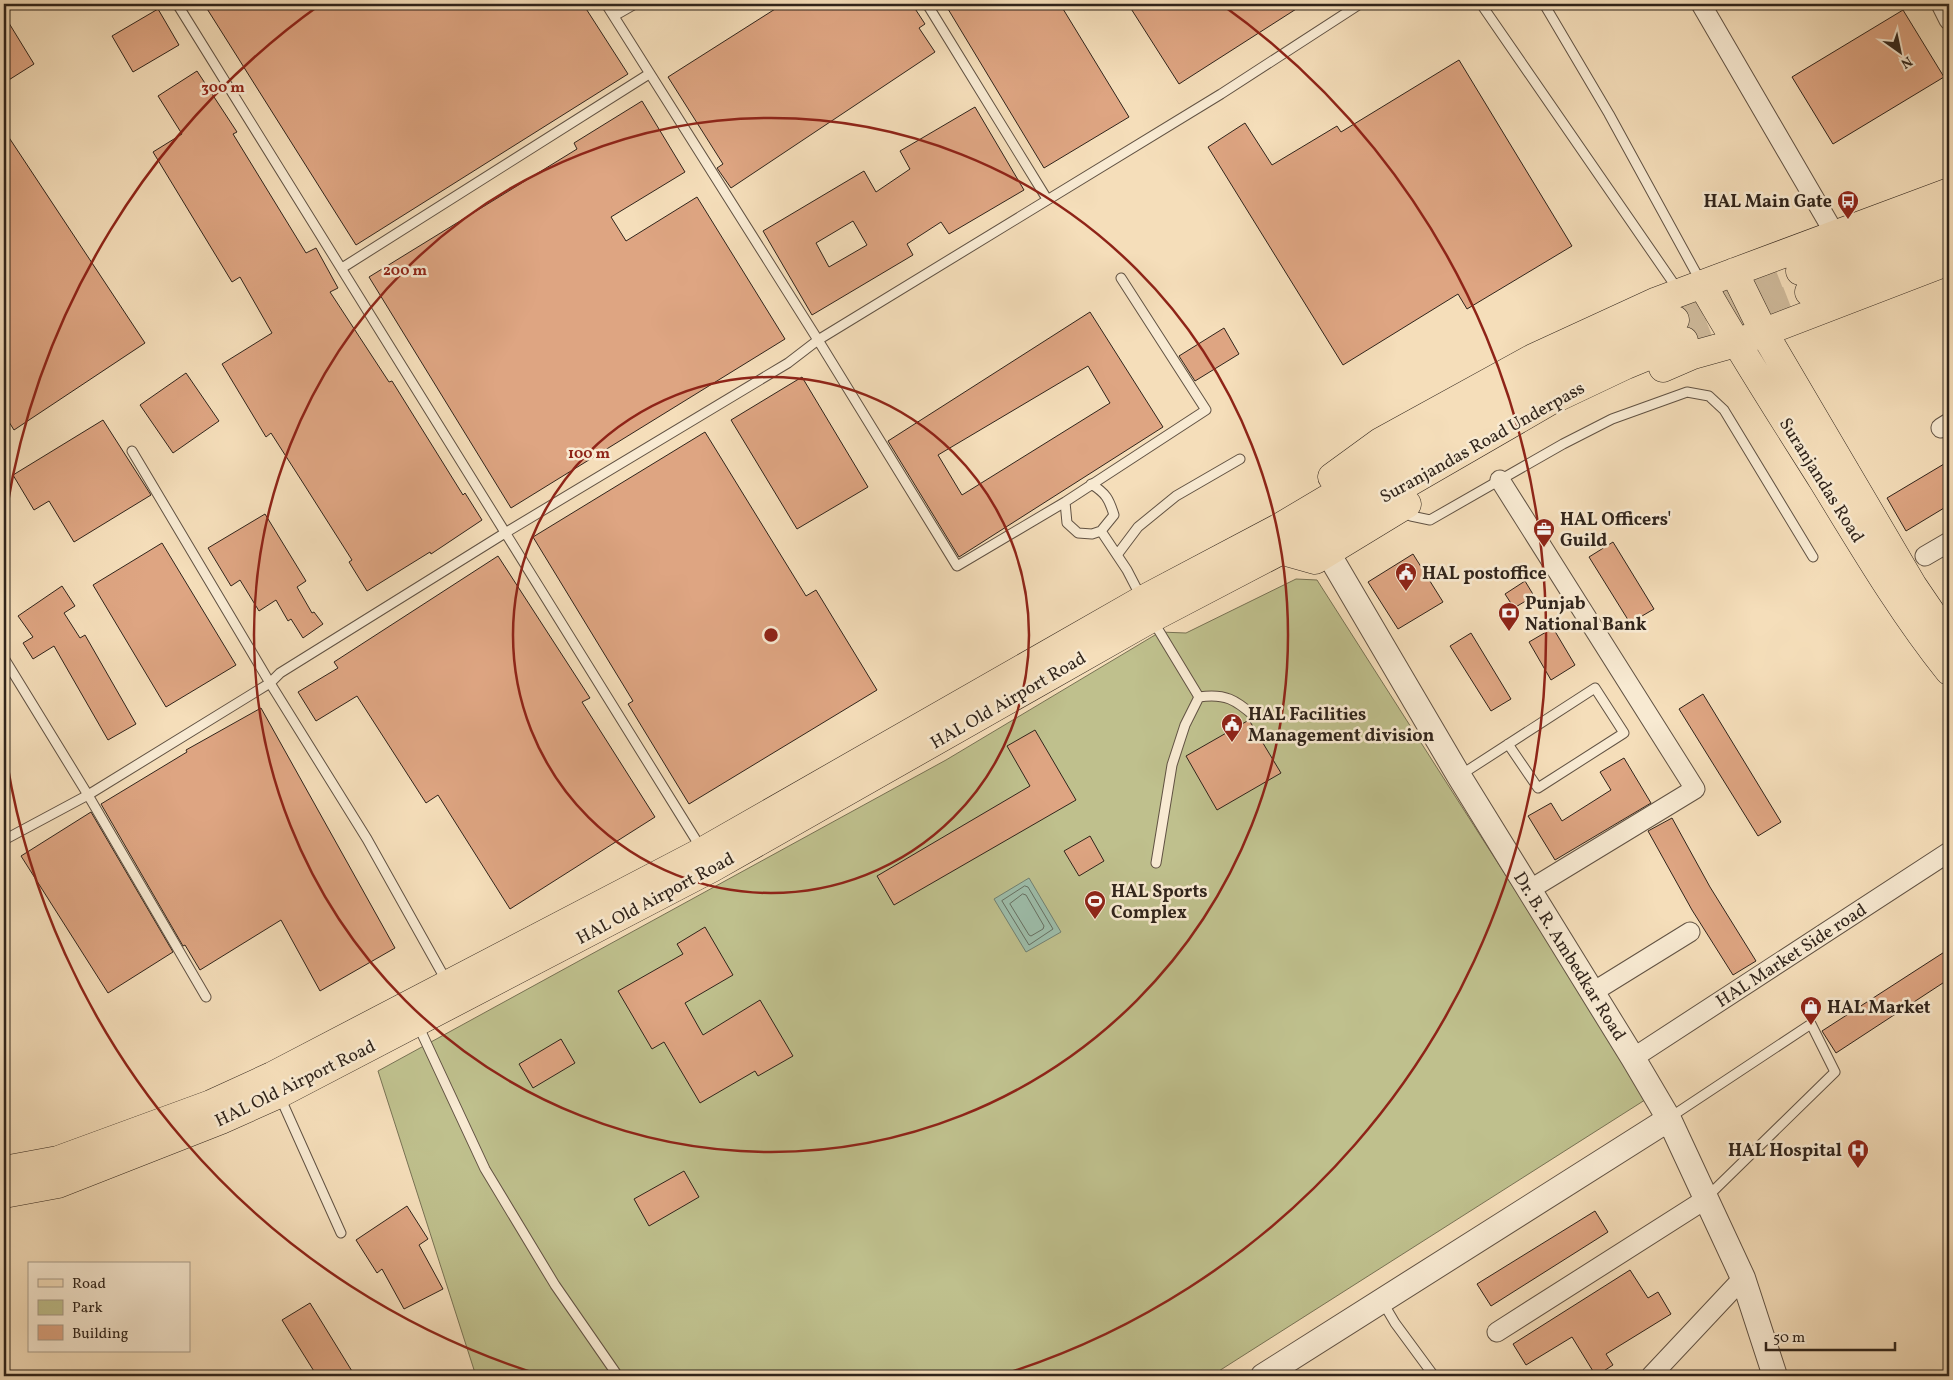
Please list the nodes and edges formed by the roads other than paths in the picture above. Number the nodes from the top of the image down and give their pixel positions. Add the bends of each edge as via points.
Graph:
1 (606, 4) edge
2 (634, 4) edge
3 (926, 4) edge
4 (1360, 4) edge
5 (1480, 4) edge
6 (1544, 4) edge
7 (1701, 4) edge
8 (1941, 4) edge
9 (179, 7) dead end
10 (614, 16) junction
11 (1949, 20) edge
12 (649, 74) junction
13 (1949, 192) edge
14 (1047, 200) junction
15 (1949, 214) edge
16 (1835, 234) junction
17 (1949, 238) edge
18 (1949, 261) edge
19 (342, 268) junction
20 (1734, 272) junction
21 (1121, 278) dead end
22 (1702, 284) junction
23 (1678, 318) junction
24 (1763, 331) junction
25 (818, 340) junction
26 (1736, 343) junction
27 (132, 451) dead end
28 (1240, 459) dead end
29 (1500, 480) junction
30 (1091, 484) junction
31 (1065, 502) junction
32 (1403, 506) junction
33 (1101, 532) junction
34 (505, 533) junction
35 (1281, 539) junction
36 (1949, 542) edge
37 (1328, 553) junction
38 (1117, 555) junction
39 (1925, 556) dead end
40 (1813, 557) dead end
41 (1147, 609) junction
42 (1949, 639) edge
43 (4, 658) edge
44 (1949, 670) edge
45 (270, 683) junction
46 (1199, 697) junction
47 (1254, 716) dead end
48 (1508, 744) junction
49 (1459, 776) junction
50 (88, 795) junction
51 (4, 840) edge
52 (703, 851) junction
53 (1949, 852) edge
54 (1156, 863) dead end
55 (1529, 890) junction
56 (1690, 932) dead end
57 (448, 984) junction
58 (1593, 992) junction
59 (206, 997) dead end
60 (417, 1023) junction
61 (1633, 1058) junction
62 (278, 1094) junction
63 (1669, 1119) junction
64 (4, 1170) edge
65 (4, 1194) edge
66 (1706, 1199) junction
67 (341, 1232) dead end
68 (1742, 1278) junction
69 (1382, 1301) junction
70 (1496, 1332) dead end
71 (618, 1376) edge
72 (1263, 1376) edge
73 (1434, 1376) edge
74 (1651, 1376) edge
75 (1775, 1376) edge

1 - 10 lane
2 - 10 lane
3 - 14 lane
4 - 14 lane via 1221,94
5 - 23 lane via 1672,281
6 - 22 lane via 1609,114
7 - 16 street
8 - 11 street
9 - 19 lane
10 - 12 lane
12 - 19 lane
12 - 25 lane
13 - 16 main road
14 - 25 lane
15 - 17 main road via 1805,281
16 - 20 main road
18 - 24 main road
19 - 34 lane
20 - 22 main road
20 - 24 main road, Suranjandas Road
21 - 30 lane via 1206,410
22 - 23 main road
22 - 26 main road, Suranjandas Road
23 - 35 main road, Suranjandas Road Underpass via 1550,401 1391,493
23 - 35 main road via 1533,358 1380,442 1290,507
24 - 26 main road
24 - 42 main road, Suranjandas Road via 1913,586
25 - 31 lane via 957,566
25 - 34 lane via 788,363
26 - 32 main road via 1694,355 1572,409
26 - 44 main road, Suranjandas Road via 1888,587
27 - 45 lane
28 - 38 lane via 1176,496 1138,527
29 - 32 lane via 1430,520 1411,516
29 - 40 lane via 1612,418 1687,392 1709,396 1724,410
29 - 55 street via 1695,789
30 - 31 lane
30 - 33 lane via 1109,499 1114,515
31 - 33 lane via 1067,523 1078,533
32 - 37 main road
33 - 38 lane
34 - 45 lane via 280,673
34 - 52 lane
35 - 37 main road via 1316,560
35 - 41 main road, HAL Old Airport Road
36 - 39 street
37 - 49 street, Dr. B. R. Ambedkar Road
38 - 41 lane
41 - 46 lane
41 - 52 main road, HAL Old Airport Road
41 - 60 main road, HAL Old Airport Road via 712,868
43 - 50 lane
45 - 50 lane
45 - 57 lane via 367,839
46 - 47 lane via 1215,695 1238,702
46 - 54 lane via 1185,725 1172,765
48 - 48 lane via 1594,688 1624,733 1538,788
48 - 49 lane
49 - 55 street, Dr. B. R. Ambedkar Road
50 - 51 lane
50 - 59 lane
52 - 57 main road, HAL Old Airport Road
53 - 61 street, HAL Market Side road
55 - 58 street, Dr. B. R. Ambedkar Road
56 - 58 street
57 - 64 main road, HAL Old Airport Road via 272,1076 211,1104 58,1160
58 - 61 street, Dr. B. R. Ambedkar Road
60 - 62 main road, HAL Old Airport Road
60 - 71 lane via 485,1168 555,1285
61 - 63 street, Dr. B. R. Ambedkar Road
62 - 65 main road, HAL Old Airport Road via 58,1184
62 - 67 lane
63 - 66 street, Dr. B. R. Ambedkar Road
63 - 66 lane via 1810,1024 1835,1072
63 - 69 street
66 - 68 street, Dr. B. R. Ambedkar Road
66 - 70 street
68 - 74 street
68 - 75 street, Dr. B. R. Ambedkar Road
69 - 72 street
69 - 73 lane

